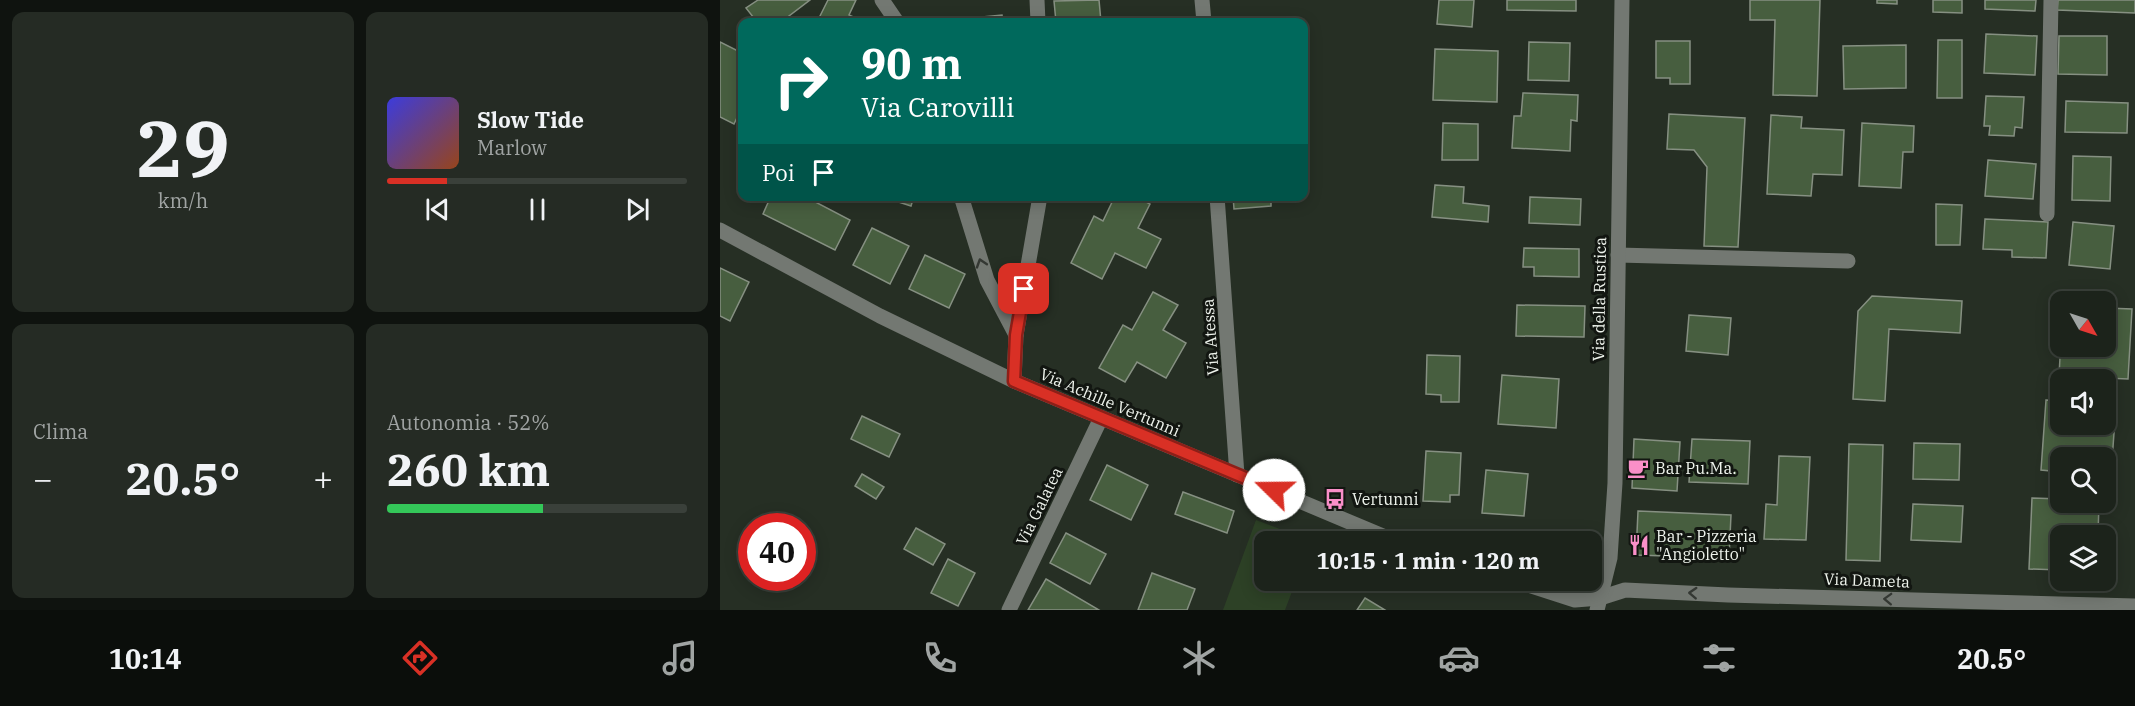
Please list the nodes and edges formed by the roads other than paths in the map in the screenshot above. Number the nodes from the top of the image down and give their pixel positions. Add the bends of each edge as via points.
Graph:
1 (882, 0) edge
2 (1036, 0) edge
3 (1202, 0) edge
4 (1622, 0) edge
5 (2051, 0) edge
6 (894, 18) edge
7 (1038, 18) edge
8 (1204, 18) edge
9 (963, 201) edge
10 (1039, 201) edge
11 (1217, 201) edge
12 (2047, 214) dead end
13 (720, 230) edge
14 (1618, 255) junction
15 (1848, 261) dead end
16 (1016, 335) junction
17 (1014, 381) junction
18 (1101, 418) junction
19 (1237, 475) junction
20 (1371, 531) edge
21 (1547, 591) edge
22 (1598, 604) edge
23 (2135, 606) edge
24 (1009, 610) edge

1 - 6 street
2 - 7 street
3 - 8 street
4 - 14 street, Via della Rustica
5 - 12 street
16 -> 9 street via 987,280
10 - 16 street
11 - 19 street, Via Atessa
13 - 17 street, Via Achille Vertunni via 880,316
14 - 15 street
14 - 22 street, Via della Rustica via 1613,531
16 - 17 street
17 - 18 street, Via Achille Vertunni
18 - 19 street, Via Achille Vertunni
18 - 24 street, Via Galatea
19 - 20 street, Via Achille Vertunni
21 - 22 street
23 -> 22 street, Via Dameta via 1625,590

